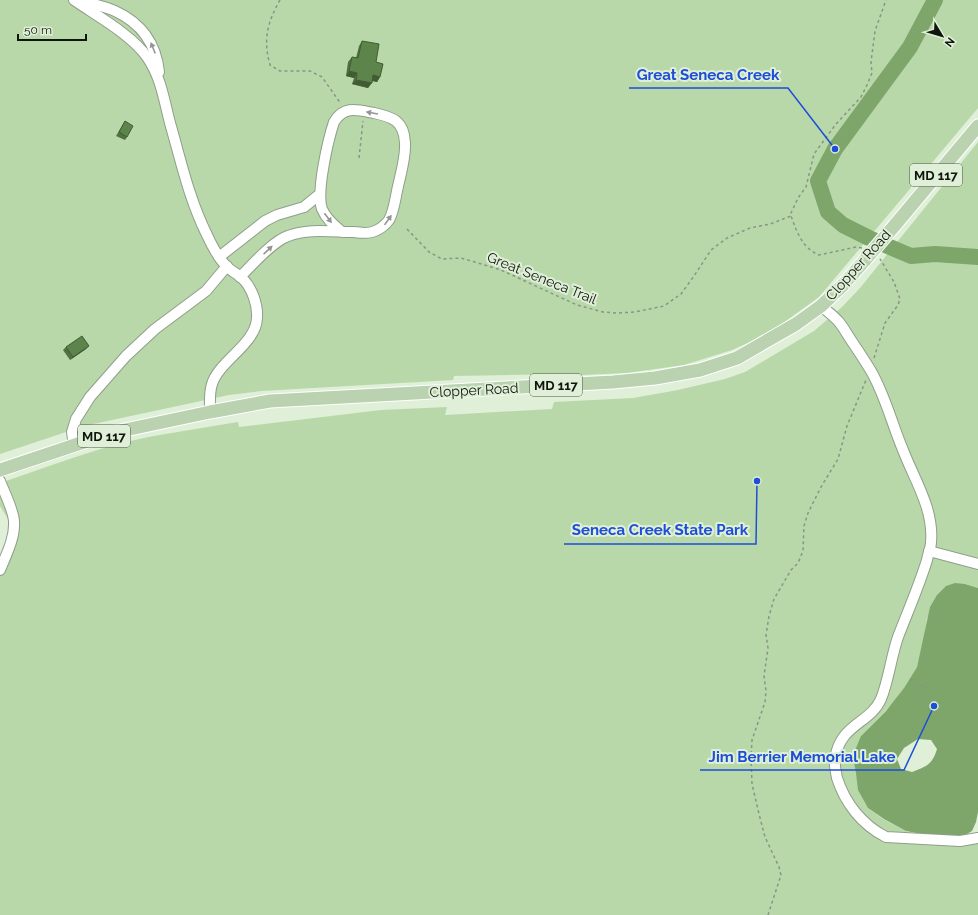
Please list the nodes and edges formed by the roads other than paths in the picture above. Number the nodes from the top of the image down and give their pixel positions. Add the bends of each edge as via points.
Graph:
1 (75, 0) edge
2 (161, 86) junction
3 (978, 126) edge
4 (320, 194) junction
5 (342, 232) junction
6 (219, 257) junction
7 (227, 266) junction
8 (240, 277) junction
9 (821, 306) junction
10 (210, 412) junction
11 (74, 446) junction
12 (0, 470) edge
13 (0, 481) edge
14 (929, 552) junction
15 (978, 564) edge
16 (0, 570) edge
17 (978, 838) edge

1 - 2 street via 137,45 154,68
2 -> 1 street via 155,52 144,33 126,17 114,11
2 - 6 street via 188,189 201,224
3 - 9 main road, Clopper Road / MD 117, bridge via 843,285
4 -> 5 street via 323,211
5 -> 4 street via 370,233 388,221 394,207 405,148 403,130 398,122 392,117 352,109 337,116 332,129
4 - 6 street via 304,207 265,221
8 -> 5 street via 277,242 287,236 309,232
6 - 7 street
7 - 8 street
7 - 11 street via 206,291 154,329 90,397 76,418 72,432
8 - 10 street via 254,298 257,318 255,328 212,384
9 - 10 main road, Clopper Road / MD 117 via 796,324 737,358 700,370 655,378 270,401
9 - 14 street via 839,323 871,372 925,503 931,528
10 - 11 main road, Clopper Road / MD 117 via 110,433
11 - 12 main road, Clopper Road / MD 117
13 - 16 street via 14,521 13,535
14 - 15 street
14 - 17 street via 898,638 880,700 875,710 846,734 837,747 836,774 848,804 875,832 886,837 960,842

